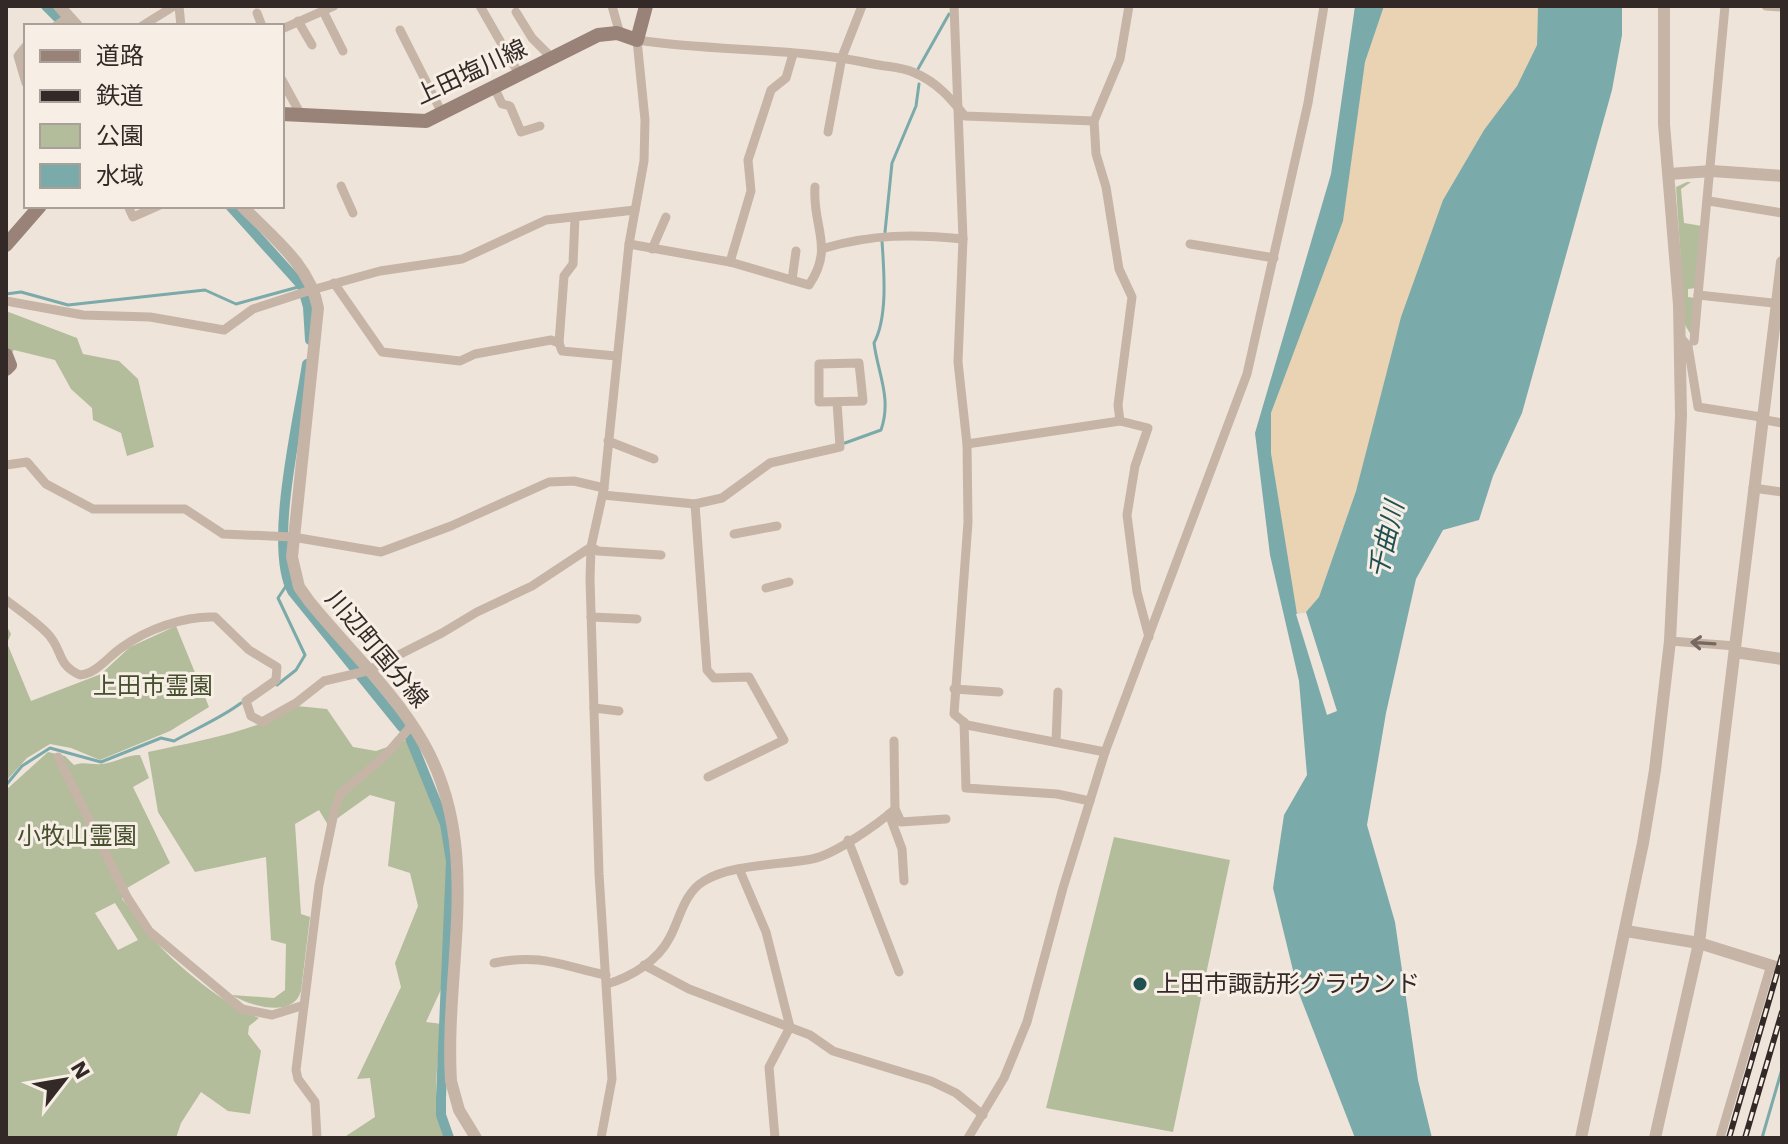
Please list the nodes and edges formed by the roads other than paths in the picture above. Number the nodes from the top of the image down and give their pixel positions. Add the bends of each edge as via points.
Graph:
1 (59, 6) edge
2 (174, 6) edge
3 (334, 6) edge
4 (480, 6) edge
5 (612, 6) edge
6 (646, 6) edge
7 (862, 6) edge
8 (954, 6) edge
9 (1129, 6) edge
10 (1324, 6) edge
11 (1664, 6) edge
12 (1725, 6) edge
13 (1766, 6) edge
14 (1782, 7) edge
15 (323, 11) junction
16 (516, 12) dead end
17 (257, 13) dead end
18 (298, 21) junction
19 (73, 22) edge
20 (145, 24) edge
21 (261, 24) edge
22 (284, 28) edge
23 (400, 30) dead end
24 (620, 34) junction
25 (637, 40) junction
26 (312, 45) dead end
27 (24, 48) edge
28 (343, 51) dead end
29 (793, 54) junction
30 (842, 57) junction
31 (552, 58) junction
32 (519, 74) junction
33 (24, 76) edge
34 (284, 84) edge
35 (495, 89) junction
36 (958, 107) junction
37 (442, 113) junction
38 (284, 114) edge
39 (301, 115) junction
40 (1094, 121) junction
41 (540, 126) dead end
42 (828, 132) dead end
43 (1712, 171) junction
44 (1669, 174) junction
45 (1782, 176) edge
46 (341, 186) dead end
47 (815, 187) dead end
48 (1709, 201) junction
49 (38, 208) edge
50 (129, 208) edge
51 (153, 208) edge
52 (244, 208) edge
53 (635, 210) junction
54 (353, 213) dead end
55 (1782, 213) edge
56 (575, 217) junction
57 (666, 217) dead end
58 (963, 239) junction
59 (629, 244) junction
60 (1190, 244) dead end
61 (6, 245) edge
62 (825, 248) junction
63 (652, 249) junction
64 (796, 251) dead end
65 (1274, 258) junction
66 (730, 262) junction
67 (1782, 262) edge
68 (792, 280) junction
69 (334, 283) junction
70 (308, 291) junction
71 (1698, 295) junction
72 (6, 301) edge
73 (1778, 304) edge
74 (1680, 337) junction
75 (1694, 341) dead end
76 (559, 343) junction
77 (6, 355) edge
78 (616, 356) junction
79 (6, 369) edge
80 (837, 402) junction
81 (1761, 418) junction
82 (1120, 421) junction
83 (1782, 423) edge
84 (608, 441) junction
85 (967, 444) junction
86 (654, 459) dead end
87 (6, 465) edge
88 (1753, 488) junction
89 (603, 492) junction
90 (1782, 492) edge
91 (695, 504) junction
92 (777, 526) dead end
93 (734, 534) dead end
94 (293, 537) junction
95 (591, 547) junction
96 (661, 555) dead end
97 (789, 582) dead end
98 (766, 588) dead end
99 (6, 600) edge
100 (591, 617) junction
101 (637, 619) dead end
102 (1149, 637) junction
103 (1670, 641) junction
104 (1736, 649) junction
105 (1782, 659) edge
106 (360, 672) junction
107 (954, 689) junction
108 (999, 692) dead end
109 (1058, 692) dead end
110 (594, 708) junction
111 (619, 711) dead end
112 (964, 722) junction
113 (412, 725) junction
114 (894, 741) dead end
115 (1056, 741) junction
116 (1105, 752) junction
117 (58, 757) dead end
118 (708, 777) dead end
119 (1090, 801) junction
120 (892, 811) junction
121 (946, 819) dead end
122 (848, 840) junction
123 (740, 871) junction
124 (904, 881) dead end
125 (1626, 931) junction
126 (1699, 943) junction
127 (494, 963) dead end
128 (644, 965) junction
129 (1776, 967) edge
130 (899, 972) dead end
131 (607, 979) junction
132 (301, 1006) junction
133 (790, 1027) junction
134 (983, 1115) junction
135 (317, 1138) edge
136 (476, 1138) edge
137 (601, 1138) edge
138 (775, 1138) edge
139 (968, 1138) edge
140 (1581, 1138) edge
141 (1655, 1138) edge
142 (1720, 1138) edge

1 - 19 street
2 - 20 street
3 - 15 street
4 - 32 street
5 - 24 street
6 - 25 main road
7 - 30 street
8 - 36 street
9 - 40 street via 1122,53
10 - 65 street
11 - 44 street
12 - 43 street
13 - 14 street
15 - 18 street
15 - 28 street
16 - 31 street
17 - 21 street
18 - 22 street
18 - 26 street
23 - 37 street
24 - 25 main road
24 - 31 main road, 上田塩川線 via 598,35
25 - 29 street
25 - 53 street via 645,120
27 - 33 street via 18,56
29 - 30 street
29 - 66 street via 786,78 771,90 748,160 751,191
30 - 36 street via 914,72
30 - 42 street
31 - 32 main road, 上田塩川線
32 - 35 main road, 上田塩川線
34 - 39 street
35 - 37 main road, 上田塩川線
35 - 41 street via 502,104 510,106 521,132
36 - 40 street via 965,116
36 - 58 street
37 - 39 main road, 上田塩川線 via 410,123
38 - 39 main road, 上田塩川線
40 - 82 street via 1119,269 1132,297
43 - 44 street
43 - 45 street
43 - 48 street
44 - 74 street
46 - 54 street
47 - 62 street
48 - 55 street
48 - 71 street
49 - 61 main road
50 - 51 street via 133,217
52 - 70 street via 298,264
53 - 56 street
53 - 59 street
56 - 69 street via 526,227 449,264 423,263
56 - 76 street
57 - 63 street
58 - 62 street via 912,233
58 - 85 street via 958,362
59 - 63 street
59 - 78 street
60 - 65 street
62 - 68 street via 809,285
63 - 66 street
64 - 68 street
65 - 102 street via 1247,374
66 - 68 street
67 - 73 street
69 - 70 street
69 - 76 street via 382,352 460,361 532,342
70 - 72 street via 253,309 224,330
70 - 94 street, 川辺町国分線 via 318,329
71 - 73 street
71 - 75 street
73 - 81 street
74 - 81 street via 1688,346 1698,407
74 - 103 street
76 - 78 street via 562,351
77 - 79 main road
78 - 84 street
80 - 80 street via 863,401 859,363 819,364 819,402
80 - 91 street via 840,447 770,463 722,498
81 - 83 street
81 - 88 street
82 - 85 street
82 - 102 street via 1148,428 1127,515
84 - 86 street
84 - 89 street
85 - 107 street via 966,565
87 - 94 street via 27,462 46,484 93,509 185,509 223,534
88 - 90 street
88 - 104 street
89 - 91 street
89 - 94 street via 574,481 549,482 387,552
89 - 95 street
91 - 118 street via 707,670 714,678 749,677 784,740
92 - 93 street
94 - 106 street, 川辺町国分線 via 299,587
95 - 96 street
95 - 100 street
95 - 106 street via 532,586
97 - 98 street
99 - 106 street via 46,632 65,667 80,675 95,670 130,642 178,621 215,617 249,650 277,667 276,680 246,701 251,716 262,722 324,681
100 - 101 street
100 - 110 street
102 - 116 street
104 -> 103 street
103 - 125 street via 1655,770
104 - 105 street
104 - 126 street
106 - 113 street, 川辺町国分線
107 - 108 street
107 - 112 street via 954,714
109 - 115 street
110 - 111 street
110 - 131 street
112 - 115 street
112 - 119 street via 966,788
113 - 132 street via 338,799
113 - 136 street, 川辺町国分線 via 432,759 457,841 451,1071 459,1110
114 - 120 street
115 - 116 street
116 - 119 street
117 - 132 street via 149,931 242,1009 272,1015
119 - 134 street via 1027,1022
120 - 121 street via 901,822
120 - 122 street via 871,830
120 - 124 street
122 - 123 street via 816,858
122 - 130 street
123 - 128 street via 699,884 678,914 669,939
123 - 133 street via 766,932
125 - 126 street
125 - 140 street
126 - 129 street
126 - 141 street
127 - 131 street via 534,959 578,966
128 - 131 street via 626,978
128 - 133 street via 689,989
129 - 142 street
131 - 137 street via 612,1096
132 - 135 street via 296,1070 315,1102
133 - 134 street via 833,1051 931,1081
133 - 138 street via 769,1067
134 - 139 street

